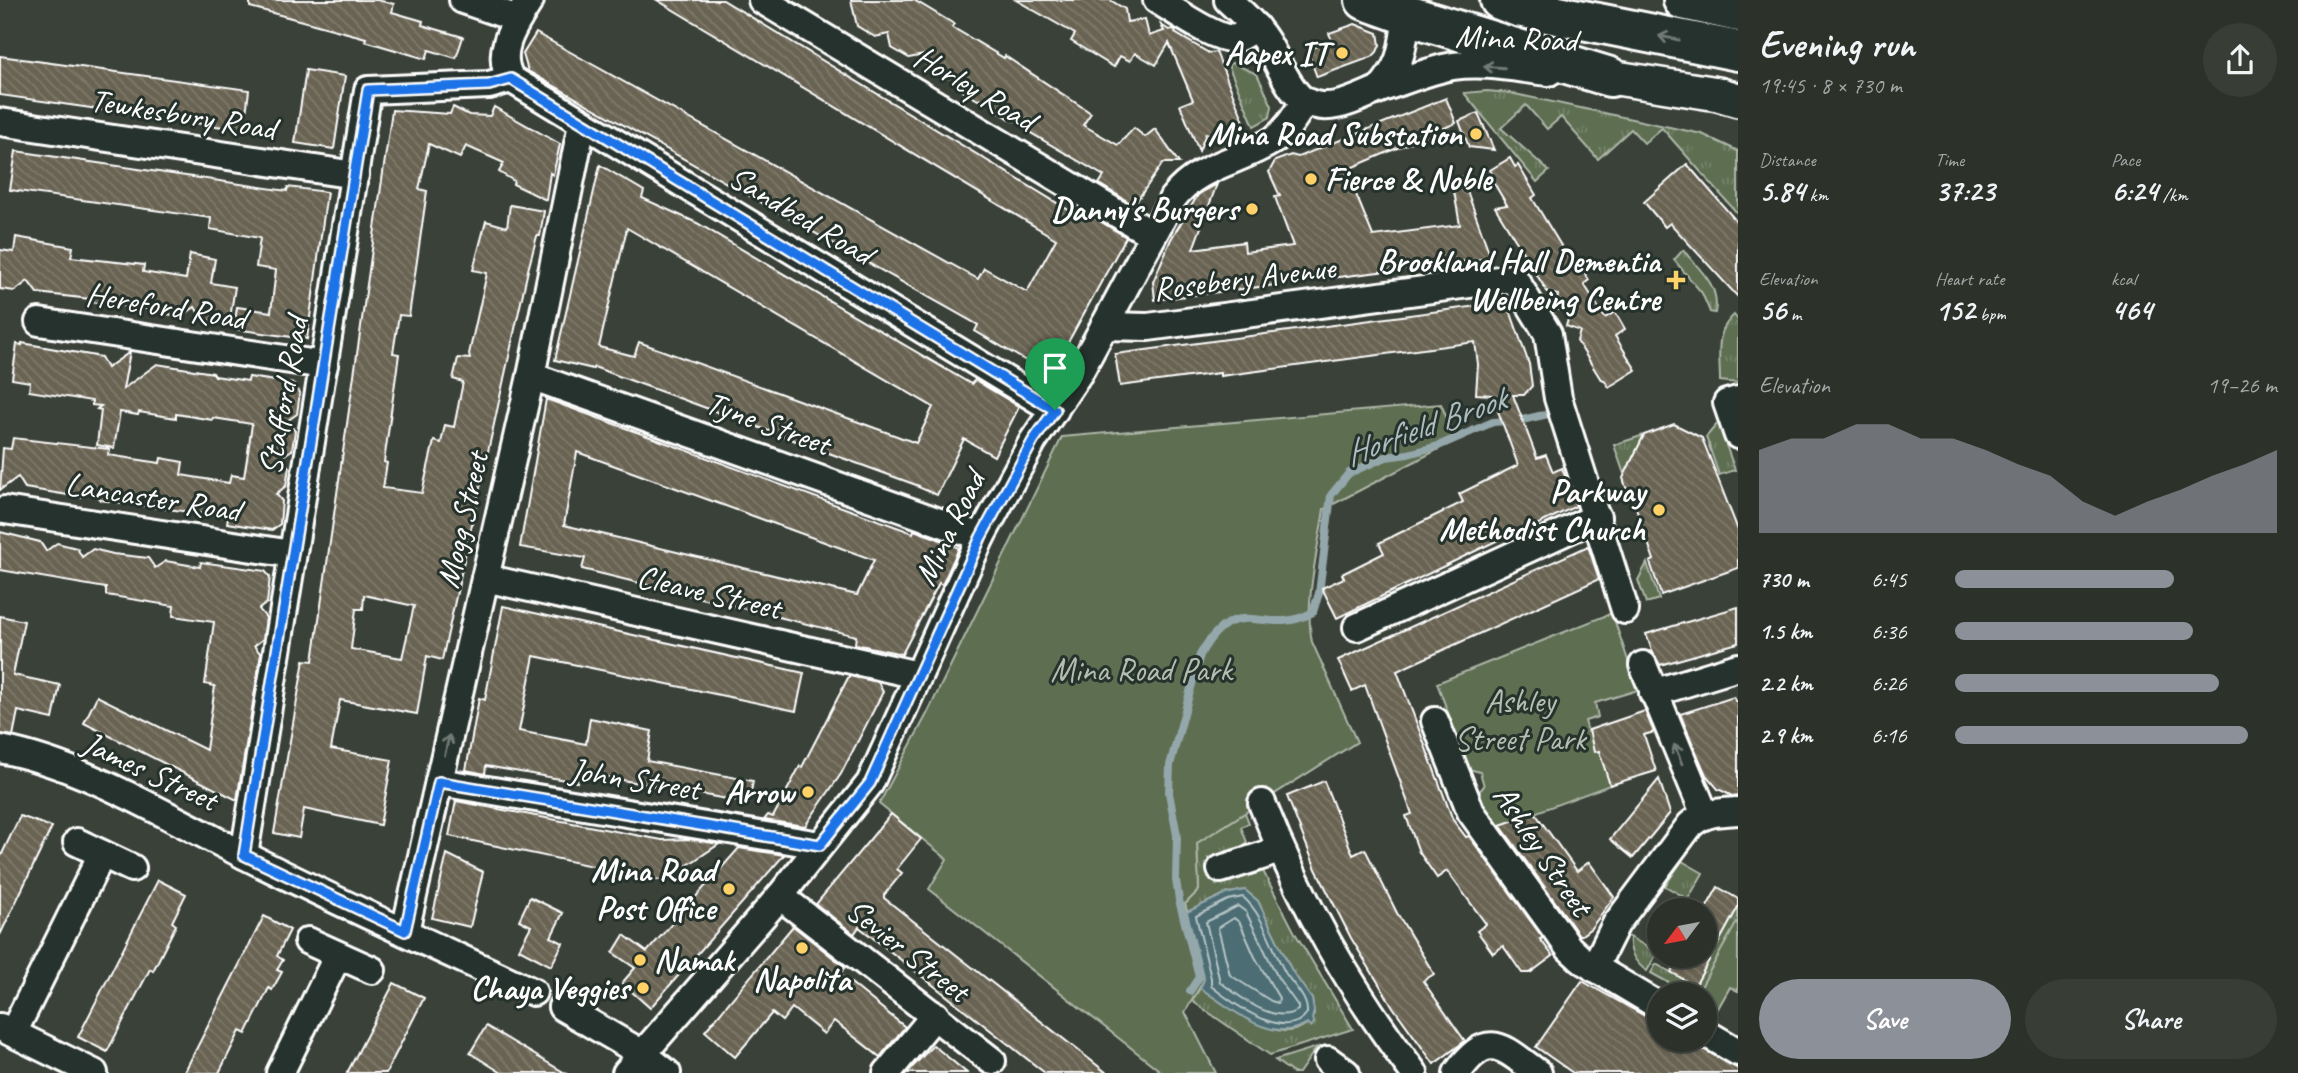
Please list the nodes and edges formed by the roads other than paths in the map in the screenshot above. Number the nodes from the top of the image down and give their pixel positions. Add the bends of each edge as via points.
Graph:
1 (463, 0) edge
2 (762, 0) edge
3 (1157, 0) edge
4 (1228, 0) edge
5 (1365, 0) edge
6 (1500, 0) edge
7 (1683, 0) edge
8 (524, 10) edge
9 (1738, 12) edge
10 (1407, 15) junction
11 (1256, 27) junction
12 (1738, 51) edge
13 (1610, 77) junction
14 (511, 79) junction
15 (1380, 89) junction
16 (1738, 100) edge
17 (1305, 101) junction
18 (0, 122) edge
19 (582, 124) junction
20 (355, 175) junction
21 (1153, 235) junction
22 (39, 322) dead end
23 (1104, 326) junction
24 (324, 365) junction
25 (531, 376) junction
26 (1732, 401) edge
27 (1055, 410) junction
28 (1738, 435) edge
29 (4, 510) dead end
30 (1597, 517) junction
31 (981, 537) junction
32 (292, 554) junction
33 (485, 578) junction
34 (1625, 610) dead end
35 (1357, 627) dead end
36 (1643, 665) dead end
37 (1738, 667) edge
38 (918, 675) junction
39 (1653, 693) junction
40 (1435, 721) dead end
41 (0, 749) edge
42 (439, 782) junction
43 (1262, 803) dead end
44 (1738, 811) edge
45 (1705, 815) junction
46 (77, 842) dead end
47 (820, 845) junction
48 (1280, 850) junction
49 (102, 854) junction
50 (244, 855) junction
51 (132, 868) dead end
52 (1221, 869) dead end
53 (780, 896) junction
54 (405, 931) junction
55 (308, 941) dead end
56 (338, 955) junction
57 (1594, 968) junction
58 (372, 970) dead end
59 (1647, 999) edge
60 (935, 1015) junction
61 (6, 1030) edge
62 (1717, 1040) edge
63 (1738, 1052) edge
64 (634, 1063) edge
65 (1000, 1068) edge
66 (94, 1073) edge
67 (280, 1073) edge
68 (667, 1073) edge
69 (887, 1073) edge
70 (1414, 1073) edge
71 (1457, 1073) edge
72 (1538, 1073) edge

1 - 8 street
2 - 21 street, Horley Road
3 - 11 street via 1227,38
4 - 11 street
5 - 10 highway
12 -> 6 highway
7 - 9 highway
8 - 14 street via 503,51
10 - 13 highway
10 - 15 street, Mina Road via 1399,64
11 - 17 street via 1294,91
13 -> 15 street, Mina Road via 1464,65
13 - 16 main road
14 - 19 street, Sandbed Road
14 - 20 street, Stafford Road via 489,85 368,90
15 - 17 street, Mina Road via 1334,105
17 - 21 street, Mina Road via 1273,140 1203,172 1184,186
18 - 20 street, Tewkesbury Road
19 - 25 street, Mogg Street
19 - 27 street, Sandbed Road
20 - 24 street, Stafford Road
21 - 23 street, Mina Road
22 - 24 street, Hereford Road
23 - 27 street, Mina Road
23 - 30 street, Rosebery Avenue via 1149,327 1514,278 1548,334 1558,398
24 - 32 street, Stafford Road
25 - 31 street, Tyne Street
25 - 33 street, Mogg Street
26 - 28 street
27 - 31 street, Mina Road
29 - 32 street, Lancaster Road
30 - 34 street
30 - 35 street
31 - 38 street, Mina Road
32 - 50 street, Stafford Road
33 - 38 street, Cleave Street
42 -> 33 street, Mogg Street
36 - 39 street
37 - 39 street
38 - 47 street, Mina Road via 870,783
45 -> 39 street
40 - 57 street, Ashley Street via 1476,821 1569,948
41 - 50 street, James Street via 103,785
42 - 47 street, John Street
42 - 54 street, Mogg Street
43 - 48 street
44 - 45 street
45 - 57 street via 1687,828 1616,923
46 - 49 street
47 - 53 street, Mina Road
48 - 52 street
48 - 70 street via 1326,943
49 - 51 street
49 - 61 street
50 - 54 street, James Street
53 - 60 street, Sevier Street
53 - 64 street, Mina Road
54 - 64 street, James Street via 533,992 535,1003 550,1012 562,1007
55 - 56 street
56 - 58 street
56 - 67 street
57 - 59 street, Ashley Street
60 - 65 street, Sevier Street
60 - 69 street
61 - 66 street
62 - 63 street
64 - 68 street, James Street
71 - 72 street via 1486,1046 1503,1049

